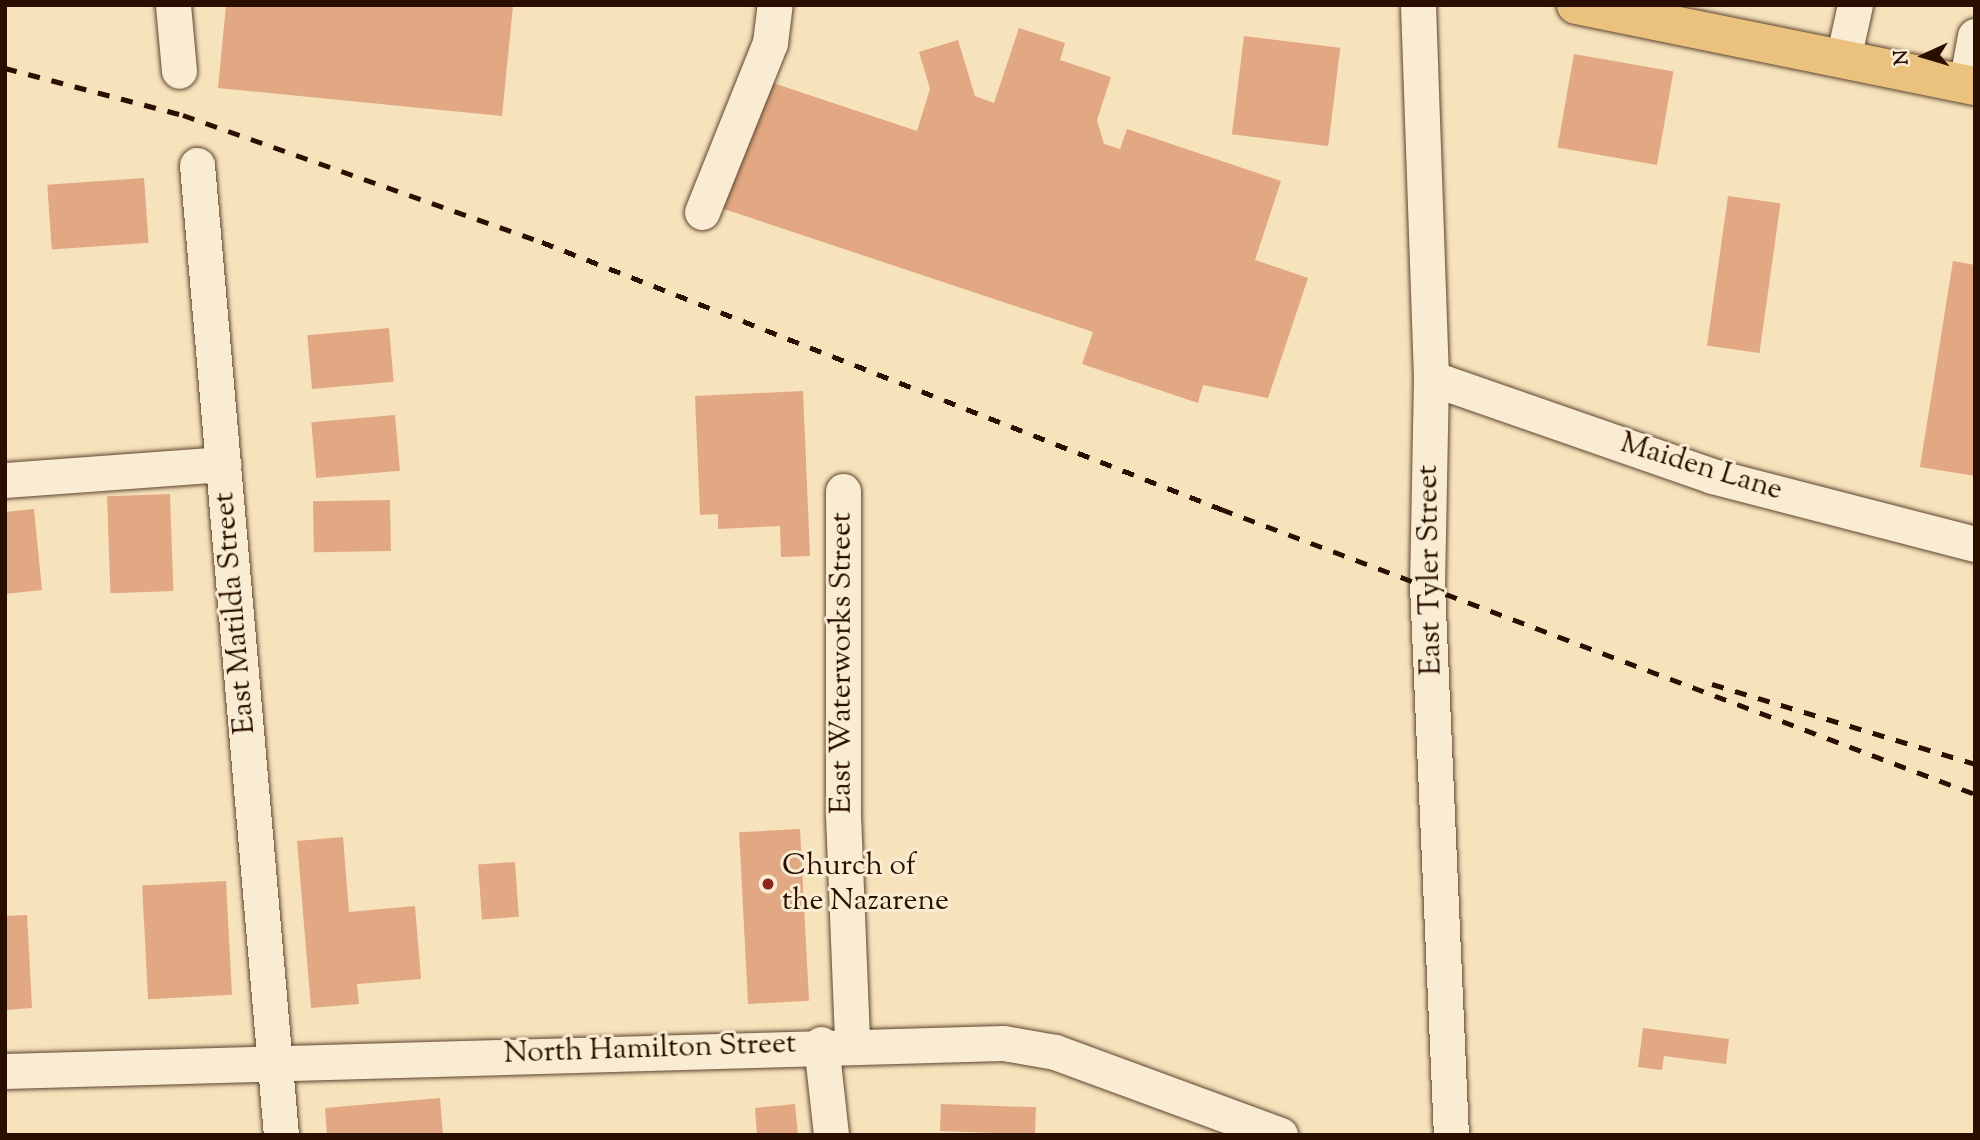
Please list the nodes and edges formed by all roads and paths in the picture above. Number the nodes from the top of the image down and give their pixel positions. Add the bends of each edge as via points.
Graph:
1 (173, 5) edge
2 (775, 5) edge
3 (1418, 5) edge
4 (1576, 5) edge
5 (1855, 5) edge
6 (1975, 36) edge
7 (1843, 59) junction
8 (179, 71) dead end
9 (1970, 85) edge
10 (197, 164) dead end
11 (702, 212) dead end
12 (1431, 378) junction
13 (223, 464) junction
14 (5, 480) edge
15 (843, 491) dead end
16 (1975, 544) edge
17 (837, 1044) junction
18 (275, 1062) junction
19 (5, 1071) edge
20 (281, 1135) edge
21 (831, 1135) edge
22 (1279, 1135) edge
23 (1451, 1135) edge

1 - 8 street
2 - 11 street via 770,43
3 - 12 street, East Tyler Street
4 - 7 main road
5 - 7 street
6 - 9 street
7 - 9 main road
10 - 13 street, East Matilda Street
12 - 16 street, Maiden Lane via 1712,476
12 - 23 street, East Tyler Street via 1427,586
13 - 14 street
13 - 18 street, East Matilda Street
15 - 17 street, East Waterworks Street via 843,815
17 - 18 street, North Hamilton Street
17 - 21 street, East Waterworks Street
17 - 22 street, North Hamilton Street via 1003,1043 1055,1052
18 - 19 street, North Hamilton Street
18 - 20 street, East Matilda Street

